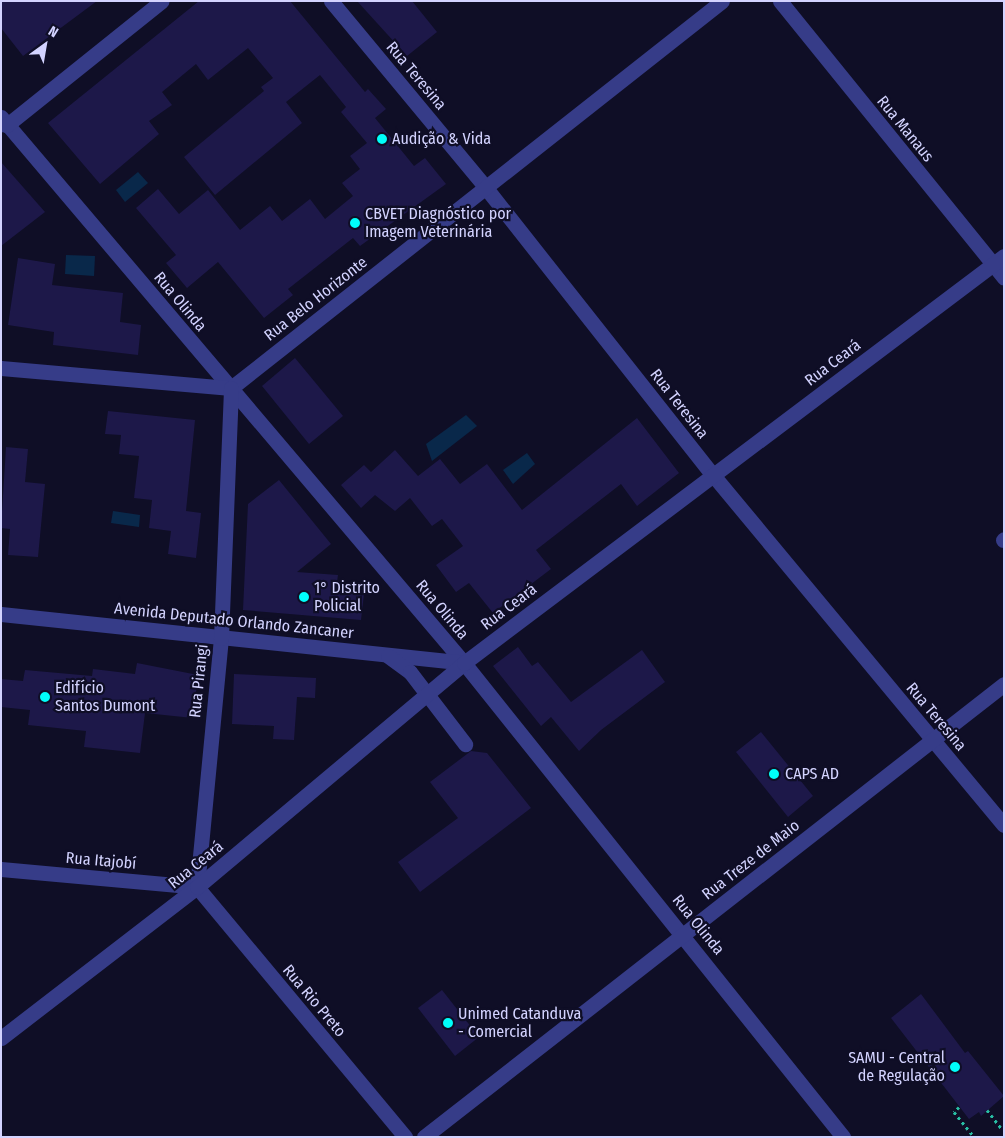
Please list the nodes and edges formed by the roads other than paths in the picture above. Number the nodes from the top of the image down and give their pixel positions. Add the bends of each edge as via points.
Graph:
1 (162, 1) edge
2 (331, 1) edge
3 (722, 1) edge
4 (780, 1) edge
5 (3, 122) edge
6 (486, 188) junction
7 (998, 260) edge
8 (1004, 278) edge
9 (1, 368) edge
10 (231, 388) junction
11 (713, 475) junction
12 (1, 614) edge
13 (222, 638) junction
14 (387, 655) junction
15 (464, 663) junction
16 (1004, 684) edge
17 (426, 695) junction
18 (931, 739) junction
19 (464, 744) dead end
20 (1004, 825) edge
21 (1, 869) edge
22 (197, 888) junction
23 (684, 935) junction
24 (1, 1038) edge
25 (405, 1137) edge
26 (424, 1137) edge
27 (844, 1137) edge

1 - 5 street
2 - 6 street, Rua Teresina
3 - 6 street, Rua Belo Horizonte
4 - 7 street, Rua Manaus
5 - 10 street, Rua Olinda
6 - 10 street, Rua Belo Horizonte
6 - 11 street, Rua Teresina
7 - 8 street, Rua Manaus
7 - 11 street, Rua Ceará
9 - 10 street
10 - 13 street, Rua Pirangi
10 - 15 street, Rua Olinda
11 - 15 street, Rua Ceará
11 - 18 street, Rua Teresina
12 - 13 street, Avenida Deputado Orlando Zancaner
13 - 14 street, Avenida Deputado Orlando Zancaner
13 - 22 street, Rua Pirangi
14 - 15 street, Avenida Deputado Orlando Zancaner
14 - 17 street via 410,672
15 - 17 street, Rua Ceará
15 - 23 street, Rua Olinda
16 - 18 street, Rua Treze de Maio
17 - 19 street
17 - 22 street, Rua Ceará
18 - 20 street, Rua Teresina
18 - 23 street, Rua Treze de Maio
21 - 22 street, Rua Itajobí
22 - 24 street, Rua Ceará
22 - 25 street, Rua Rio Preto
23 - 26 street, Rua Treze de Maio
23 - 27 street, Rua Olinda

